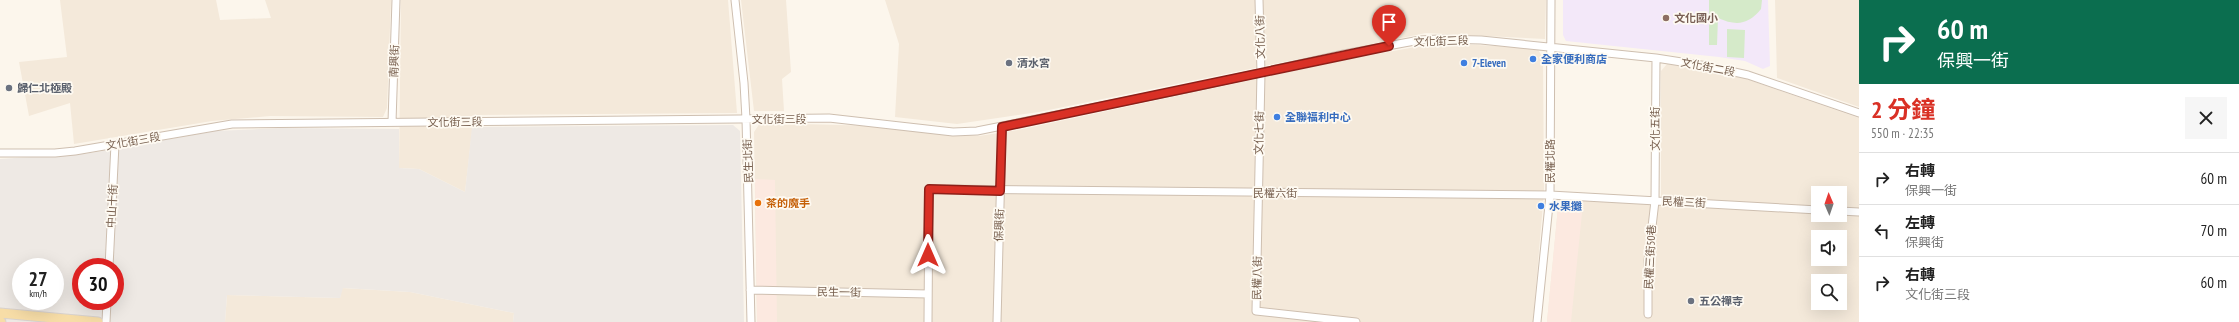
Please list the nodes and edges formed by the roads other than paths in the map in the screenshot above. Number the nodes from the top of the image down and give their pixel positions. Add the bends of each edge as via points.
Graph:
1 (396, 0) edge
2 (735, 0) edge
3 (1260, 0) edge
4 (1551, 0) edge
5 (1551, 48) junction
6 (1656, 58) junction
7 (1261, 73) junction
8 (1859, 113) edge
9 (746, 119) junction
10 (392, 122) junction
11 (1002, 127) junction
12 (115, 144) junction
13 (0, 153) edge
14 (1000, 191) junction
15 (1258, 193) junction
16 (1550, 195) junction
17 (1655, 200) junction
18 (1811, 210) edge
19 (1847, 211) edge
20 (1859, 212) edge
21 (109, 258) edge
22 (750, 290) junction
23 (928, 294) junction
24 (107, 310) edge
25 (0, 313) edge
26 (1648, 314) dead end
27 (98, 322) edge
28 (106, 322) edge
29 (751, 322) edge
30 (928, 322) edge
31 (997, 322) edge
32 (1356, 322) edge
33 (1537, 322) edge

1 - 10 street, 南興街
2 - 9 street, 民生北街
3 - 7 street, 文化八街
4 - 5 street, 民權北路
5 - 6 street, 文化街二段
5 - 7 street, 文化街三段 via 1481,40 1420,40
5 - 16 street, 民權北路
6 - 8 street, 文化街二段 via 1748,75
6 - 17 street, 文化五街
7 - 11 street, 文化街三段
7 - 15 street, 文化七街
9 - 10 street, 文化街三段
9 - 11 street, 文化街三段 via 848,119 965,132
9 - 22 street, 民生北街
10 - 12 street, 文化街三段 via 232,124
11 - 14 street, 保興街
12 - 13 street, 文化街三段 via 55,153
12 - 21 street, 中山十街
14 - 15 street, 民權六街
14 - 23 street, 民權六街 via 929,189
14 - 31 street, 保興街
15 - 16 street, 民權六街
15 - 32 street, 民權八街 via 1256,311
16 - 17 street, 民權三街
16 - 33 street, 民權北路
17 - 18 street, 民權三街
17 - 26 street, 民權三街50巷 via 1648,261
19 - 20 street
22 - 23 street, 民生一街
22 - 29 street, 民生北街
23 - 30 street
24 - 28 street
25 - 27 main road

